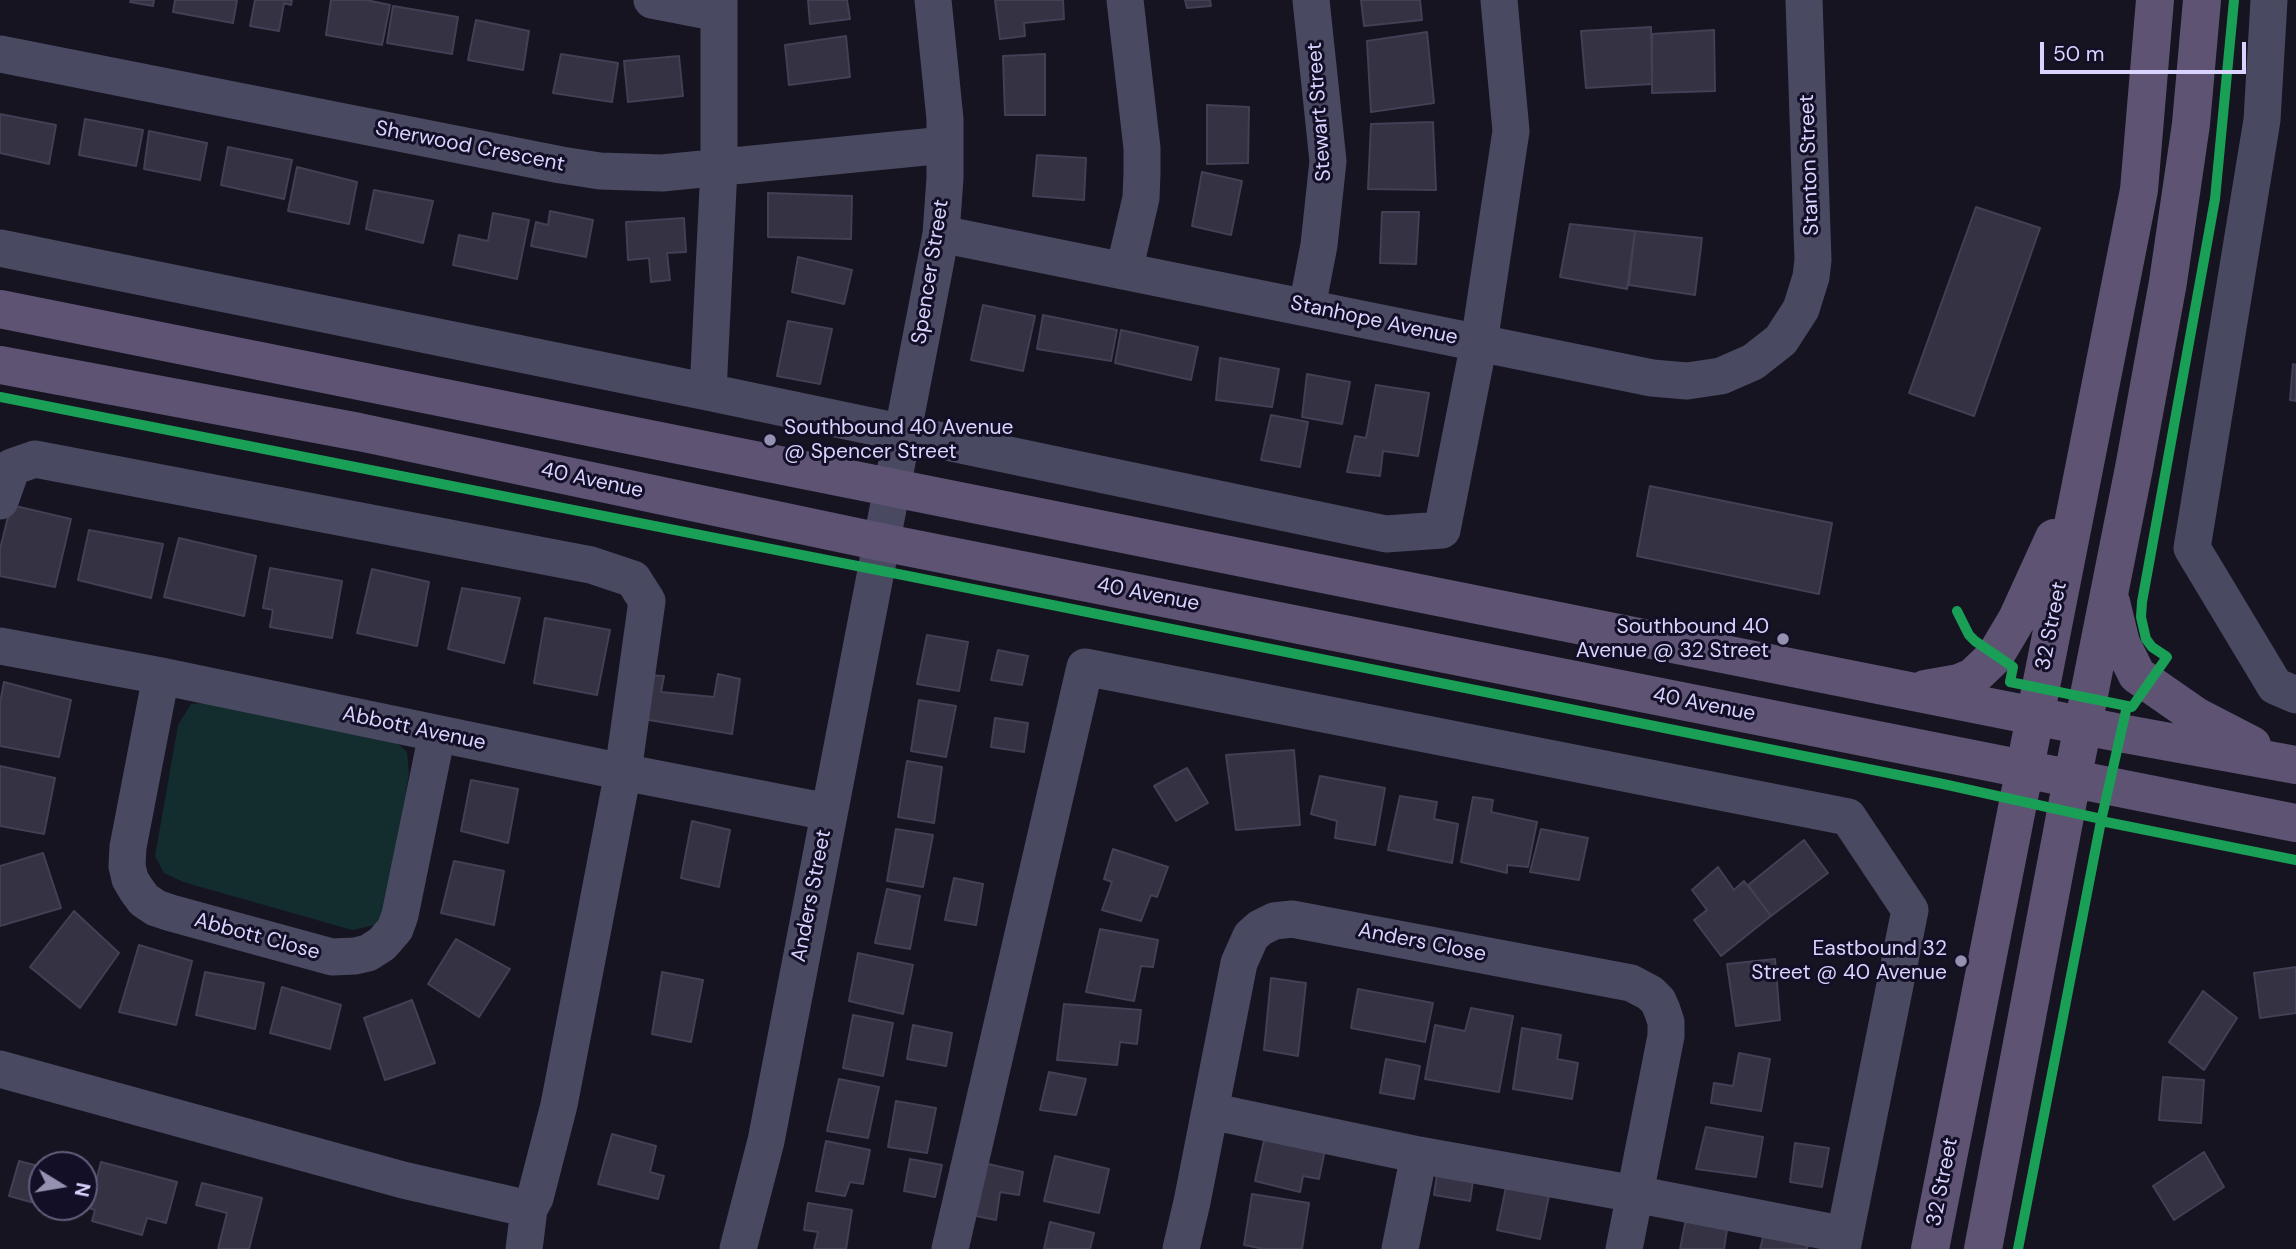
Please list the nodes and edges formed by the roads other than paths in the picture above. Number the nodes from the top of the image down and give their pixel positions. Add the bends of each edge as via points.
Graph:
1 (652, 0) edge
2 (933, 0) edge
3 (1125, 0) edge
4 (1311, 0) edge
5 (1499, 0) edge
6 (1804, 0) edge
7 (2155, 0) edge
8 (2202, 0) edge
9 (2269, 0) edge
10 (719, 7) edge
11 (0, 54) edge
12 (945, 145) junction
13 (719, 168) junction
14 (941, 234) junction
15 (0, 248) edge
16 (1124, 271) junction
17 (1307, 307) junction
18 (0, 309) edge
19 (1791, 326) joint
20 (1479, 343) junction
21 (0, 366) edge
22 (708, 392) junction
23 (901, 433) junction
24 (2081, 478) junction
25 (891, 487) junction
26 (0, 501) edge
27 (881, 542) junction
28 (2109, 593) junction
29 (0, 646) edge
30 (161, 677) junction
31 (1912, 690) junction
32 (2296, 695) edge
33 (2035, 715) junction
34 (2083, 725) junction
35 (437, 734) junction
36 (2296, 763) edge
37 (2024, 769) junction
38 (623, 772) junction
39 (2073, 779) junction
40 (828, 812) junction
41 (2296, 823) edge
42 (0, 1069) edge
43 (1210, 1111) junction
44 (1419, 1155) junction
45 (1635, 1194) junction
46 (528, 1209) junction
47 (1843, 1242) edge
48 (524, 1249) edge
49 (738, 1249) edge
50 (950, 1249) edge
51 (1181, 1249) edge
52 (1400, 1249) edge
53 (1624, 1249) edge
54 (1930, 1249) edge
55 (1983, 1249) edge

1 - 10 street
2 - 12 street, Spencer Street
3 - 16 street via 1142,173 1141,198
4 - 17 street, Stewart Street via 1328,161
5 - 20 street via 1511,131
6 - 19 street, Stanton Street via 1813,260 1808,293
7 - 24 main road, 32 Street via 2139,190
8 - 28 main road via 2191,124 2168,282
9 - 32 street via 2262,120 2192,548 2276,686
10 - 13 street
11 - 13 street, Sherwood Crescent via 561,165 631,173
12 - 13 street, Sherwood Crescent
12 - 14 street, Spencer Street
13 - 22 street
14 - 16 street, Stanhope Avenue
14 - 23 street, Spencer Street
15 - 22 street
16 - 17 street, Stanhope Avenue
17 - 20 street, Stanhope Avenue
18 - 25 main road
19 - 20 street, Stanhope Avenue via 1753,362 1721,376 1687,381
20 - 23 street via 1442,530 1386,534
21 - 27 main road, 40 Avenue via 359,432
22 - 23 street
23 - 25 street, Spencer Street
24 - 31 main road via 2017,619 1995,656 1966,680
24 - 33 main road, 32 Street
25 - 27 street, Spencer Street
25 - 31 main road
26 - 38 street via 12,467 35,459 591,565 633,579 647,601
27 - 37 main road, 40 Avenue
27 - 40 street, Anders Street
28 - 34 main road
28 - 36 main road via 2122,643 2137,675 2196,716
29 - 30 street, Abbott Avenue
30 - 35 street, Abbott Avenue
30 - 35 street, Abbott Close via 128,847 127,866 136,889 156,908 332,957 368,953 395,929
31 - 33 main road
33 - 34 main road
33 - 37 main road, 32 Street
34 - 36 main road
34 - 39 main road
35 - 38 street, Abbott Avenue
37 - 39 main road, 40 Avenue
37 - 54 main road, 32 Street
38 - 40 street, Abbott Avenue
38 - 46 street via 559,1105 535,1198
39 - 41 main road, 40 Avenue
39 - 55 main road
40 - 49 street, Anders Street via 766,1141
42 - 46 street via 403,1180
43 - 44 street
43 - 45 street, Anders Close via 1239,963 1251,936 1274,921 1306,921 1631,984 1658,1001 1666,1022
43 - 51 street, Anders Close
44 - 45 street
44 - 52 street
45 - 47 street
45 - 53 street, Anders Close
46 - 48 street
47 - 50 street via 1910,910 1848,817 1085,667

